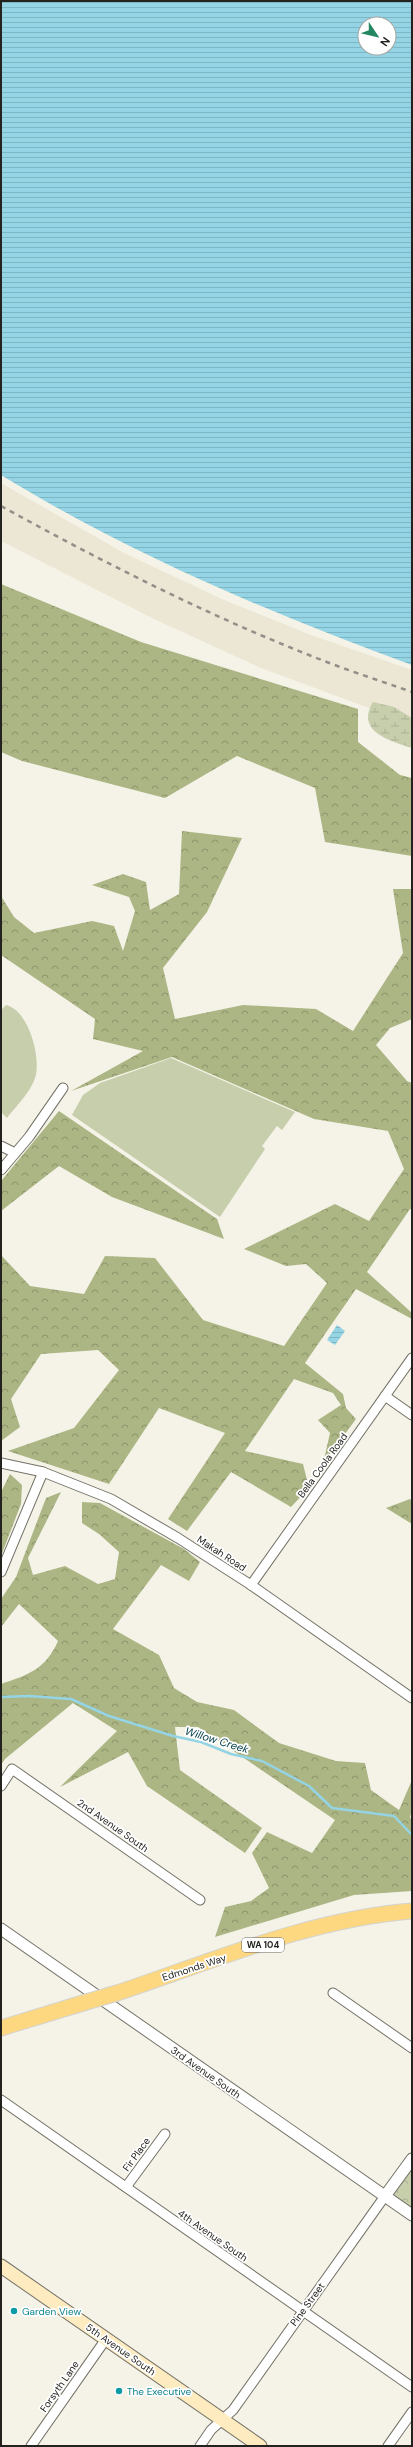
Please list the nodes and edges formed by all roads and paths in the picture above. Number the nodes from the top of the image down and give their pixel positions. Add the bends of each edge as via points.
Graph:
1 (63, 1088) dead end
2 (1, 1146) edge
3 (15, 1153) junction
4 (1, 1170) edge
5 (412, 1358) edge
6 (385, 1396) junction
7 (412, 1415) edge
8 (1, 1463) edge
9 (43, 1472) junction
10 (1, 1572) edge
11 (251, 1585) junction
12 (412, 1698) edge
13 (1, 1786) edge
14 (200, 1900) dead end
15 (412, 1911) edge
16 (1, 1929) edge
17 (332, 1993) dead end
18 (1, 2028) edge
19 (412, 2048) edge
20 (1, 2100) edge
21 (165, 2134) dead end
22 (412, 2159) edge
23 (126, 2187) junction
24 (385, 2196) junction
25 (412, 2215) edge
26 (1, 2266) edge
27 (302, 2310) junction
28 (106, 2339) junction
29 (412, 2387) edge
30 (412, 2412) edge
31 (222, 2419) junction
32 (31, 2446) edge
33 (200, 2446) edge
34 (260, 2446) edge
35 (388, 2446) edge

1 - 3 street
2 - 3 street
3 - 4 street
5 - 6 street, Bella Coola Road
6 - 7 street
6 - 11 street, Bella Coola Road
8 - 9 street, Makah Road
9 - 10 street
9 - 11 street, Makah Road via 111,1499
11 - 12 street, Makah Road
13 - 14 street, 2nd Avenue South via 12,1769
15 - 18 main road, Edmonds Way / WA 104, bridge via 376,1914 334,1922
16 - 24 street, 3rd Avenue South
17 - 19 street
20 - 23 street, 4th Avenue South
21 - 23 street, Fir Place
22 - 24 street, Pine Street
23 - 27 street, 4th Avenue South
24 - 25 street, 3rd Avenue South
24 - 27 street, Pine Street
26 - 28 main road, 5th Avenue South
27 - 29 street, 4th Avenue South
27 - 31 street, Pine Street via 232,2410
28 - 31 main road, 5th Avenue South
28 - 32 street, Forsyth Lane
30 - 35 street
31 - 33 street, Pine Street
31 - 34 main road, 5th Avenue South

